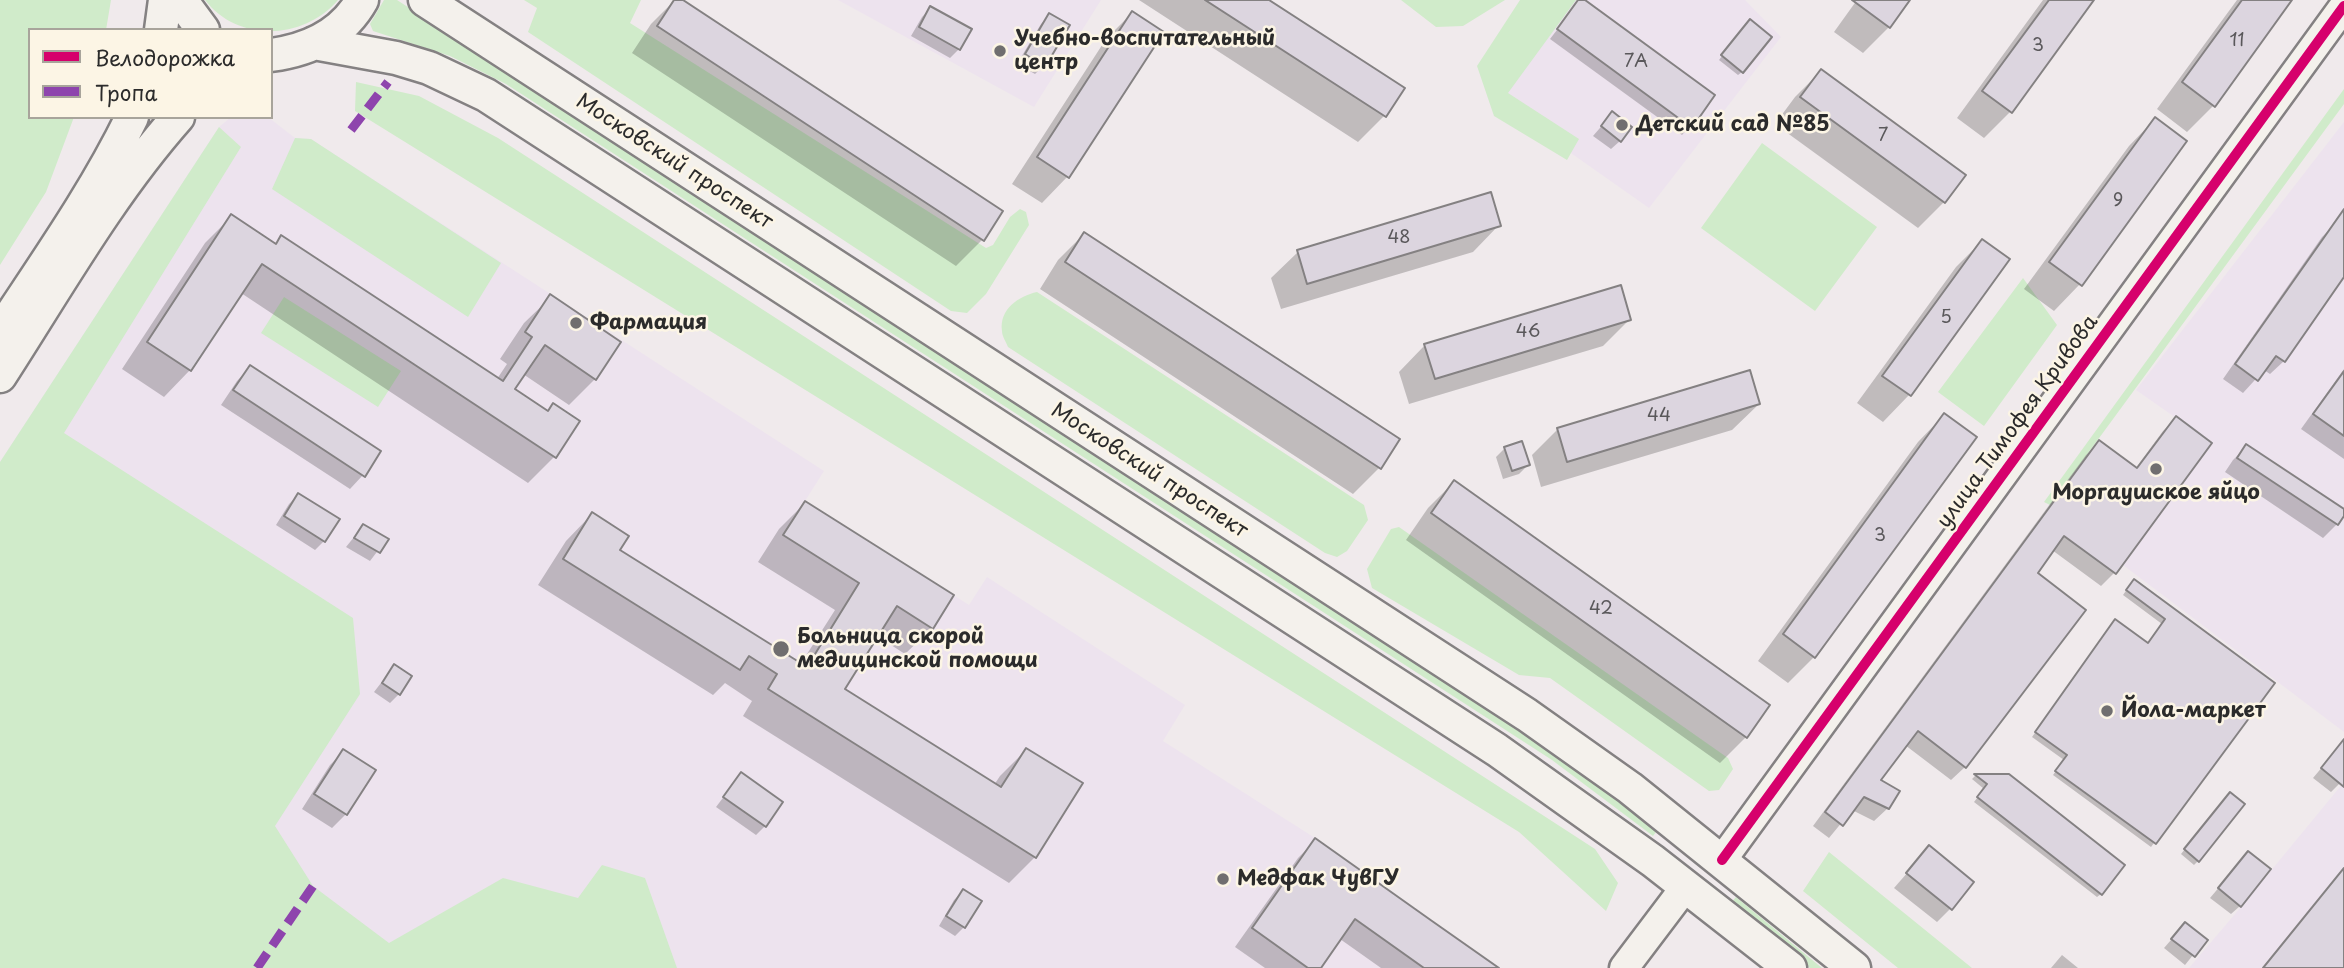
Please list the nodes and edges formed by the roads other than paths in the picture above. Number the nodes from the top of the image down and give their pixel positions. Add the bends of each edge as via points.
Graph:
1 (165, 0) edge
2 (181, 0) edge
3 (362, 0) edge
4 (425, 0) edge
5 (2344, 6) edge
6 (161, 28) edge
7 (202, 28) edge
8 (314, 44) junction
9 (273, 54) edge
10 (131, 119) edge
11 (176, 119) edge
12 (0, 332) edge
13 (0, 376) edge
14 (1722, 860) junction
15 (1693, 891) junction
16 (1624, 968) edge
17 (1646, 968) edge
18 (1790, 968) edge
19 (1854, 968) edge

1 - 6 main road
2 - 7 main road
3 - 8 main road via 343,25
4 - 14 main road, Московский проспект via 1527,715
5 - 14 street, улица Тимофея Кривова
8 - 9 main road
8 - 15 main road via 396,58 486,95 1497,750
10 - 12 main road via 75,218
11 - 13 main road via 144,157
14 - 15 main road
14 - 19 main road, Московский проспект
15 - 16 street
15 - 17 street
15 - 18 main road

